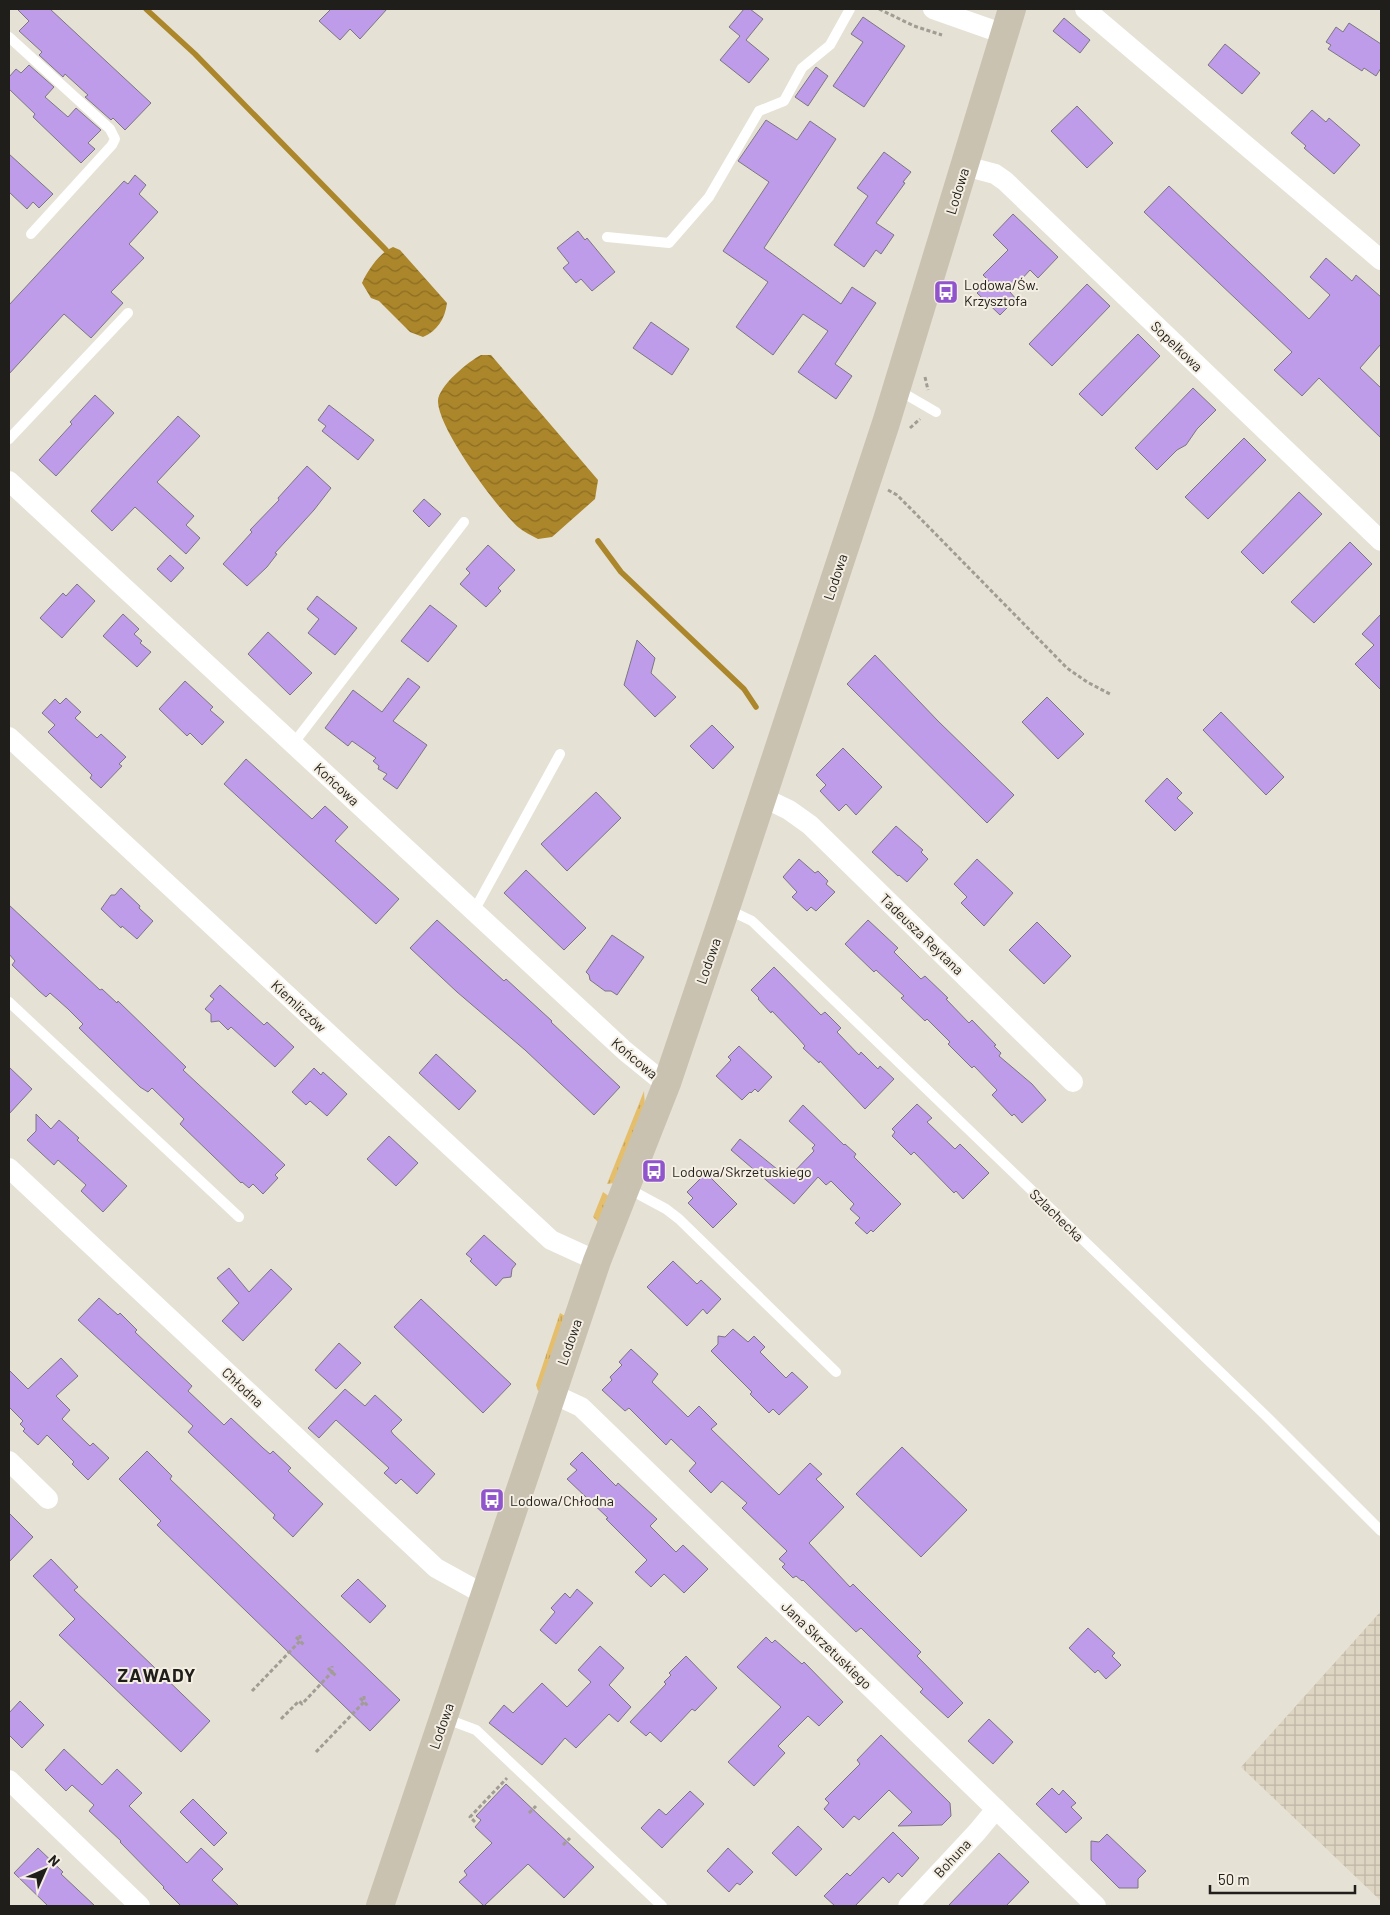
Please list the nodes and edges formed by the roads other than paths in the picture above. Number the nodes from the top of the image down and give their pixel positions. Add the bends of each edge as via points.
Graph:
1 (850, 9) edge
2 (933, 9) edge
3 (1085, 9) edge
4 (1008, 21) edge
5 (9, 37) edge
6 (965, 166) junction
7 (31, 234) dead end
8 (607, 237) dead end
9 (1381, 260) edge
10 (128, 313) dead end
11 (897, 390) junction
12 (936, 412) dead end
13 (9, 438) edge
14 (9, 481) edge
15 (464, 522) dead end
16 (1381, 541) edge
17 (9, 737) edge
18 (293, 744) junction
19 (560, 754) dead end
20 (762, 797) junction
21 (726, 908) junction
22 (474, 911) junction
23 (9, 1002) edge
24 (1074, 1082) dead end
25 (667, 1083) junction
26 (9, 1168) edge
27 (626, 1187) junction
28 (239, 1217) dead end
29 (597, 1261) junction
30 (836, 1372) dead end
31 (551, 1393) junction
32 (9, 1461) edge
33 (48, 1499) dead end
34 (1381, 1531) edge
35 (485, 1595) junction
36 (444, 1718) junction
37 (9, 1780) edge
38 (996, 1809) junction
39 (140, 1906) edge
40 (380, 1906) edge
41 (662, 1906) edge
42 (908, 1906) edge
43 (1096, 1906) edge

1 - 8 lane via 830,45 802,68 784,101 759,111 709,197 669,243
2 - 4 street
3 - 9 street
4 - 6 street, Lodowa
5 - 7 lane via 110,129 115,139
6 - 11 street, Lodowa
6 - 16 street, Sopelkowa via 995,174 1005,181
10 - 13 lane
11 - 12 lane
11 - 20 street, Lodowa
14 - 18 street, Końcowa
15 - 18 lane
17 - 29 street, Kiemliczów via 551,1240
18 - 22 street, Końcowa
19 - 22 lane
20 - 21 street, Lodowa
20 - 24 street, Tadeusza Reytana via 810,825
21 - 25 street, Lodowa
21 - 34 lane, Szlachecka via 752,921 1252,1402
22 - 25 street, Końcowa via 624,1051
23 - 28 lane
25 - 27 street, Lodowa
26 - 35 street, Chłodna via 436,1568
27 - 29 street, Lodowa
27 - 30 lane via 679,1219
29 - 31 street, Lodowa
31 - 35 street, Lodowa
31 - 38 street, Jana Skrzetuskiego via 581,1407
32 - 33 street
35 - 36 street, Lodowa
36 - 40 street, Lodowa
36 - 41 lane via 476,1730
37 - 39 street
38 - 42 street, Bohuna
38 - 43 street, Jana Skrzetuskiego

